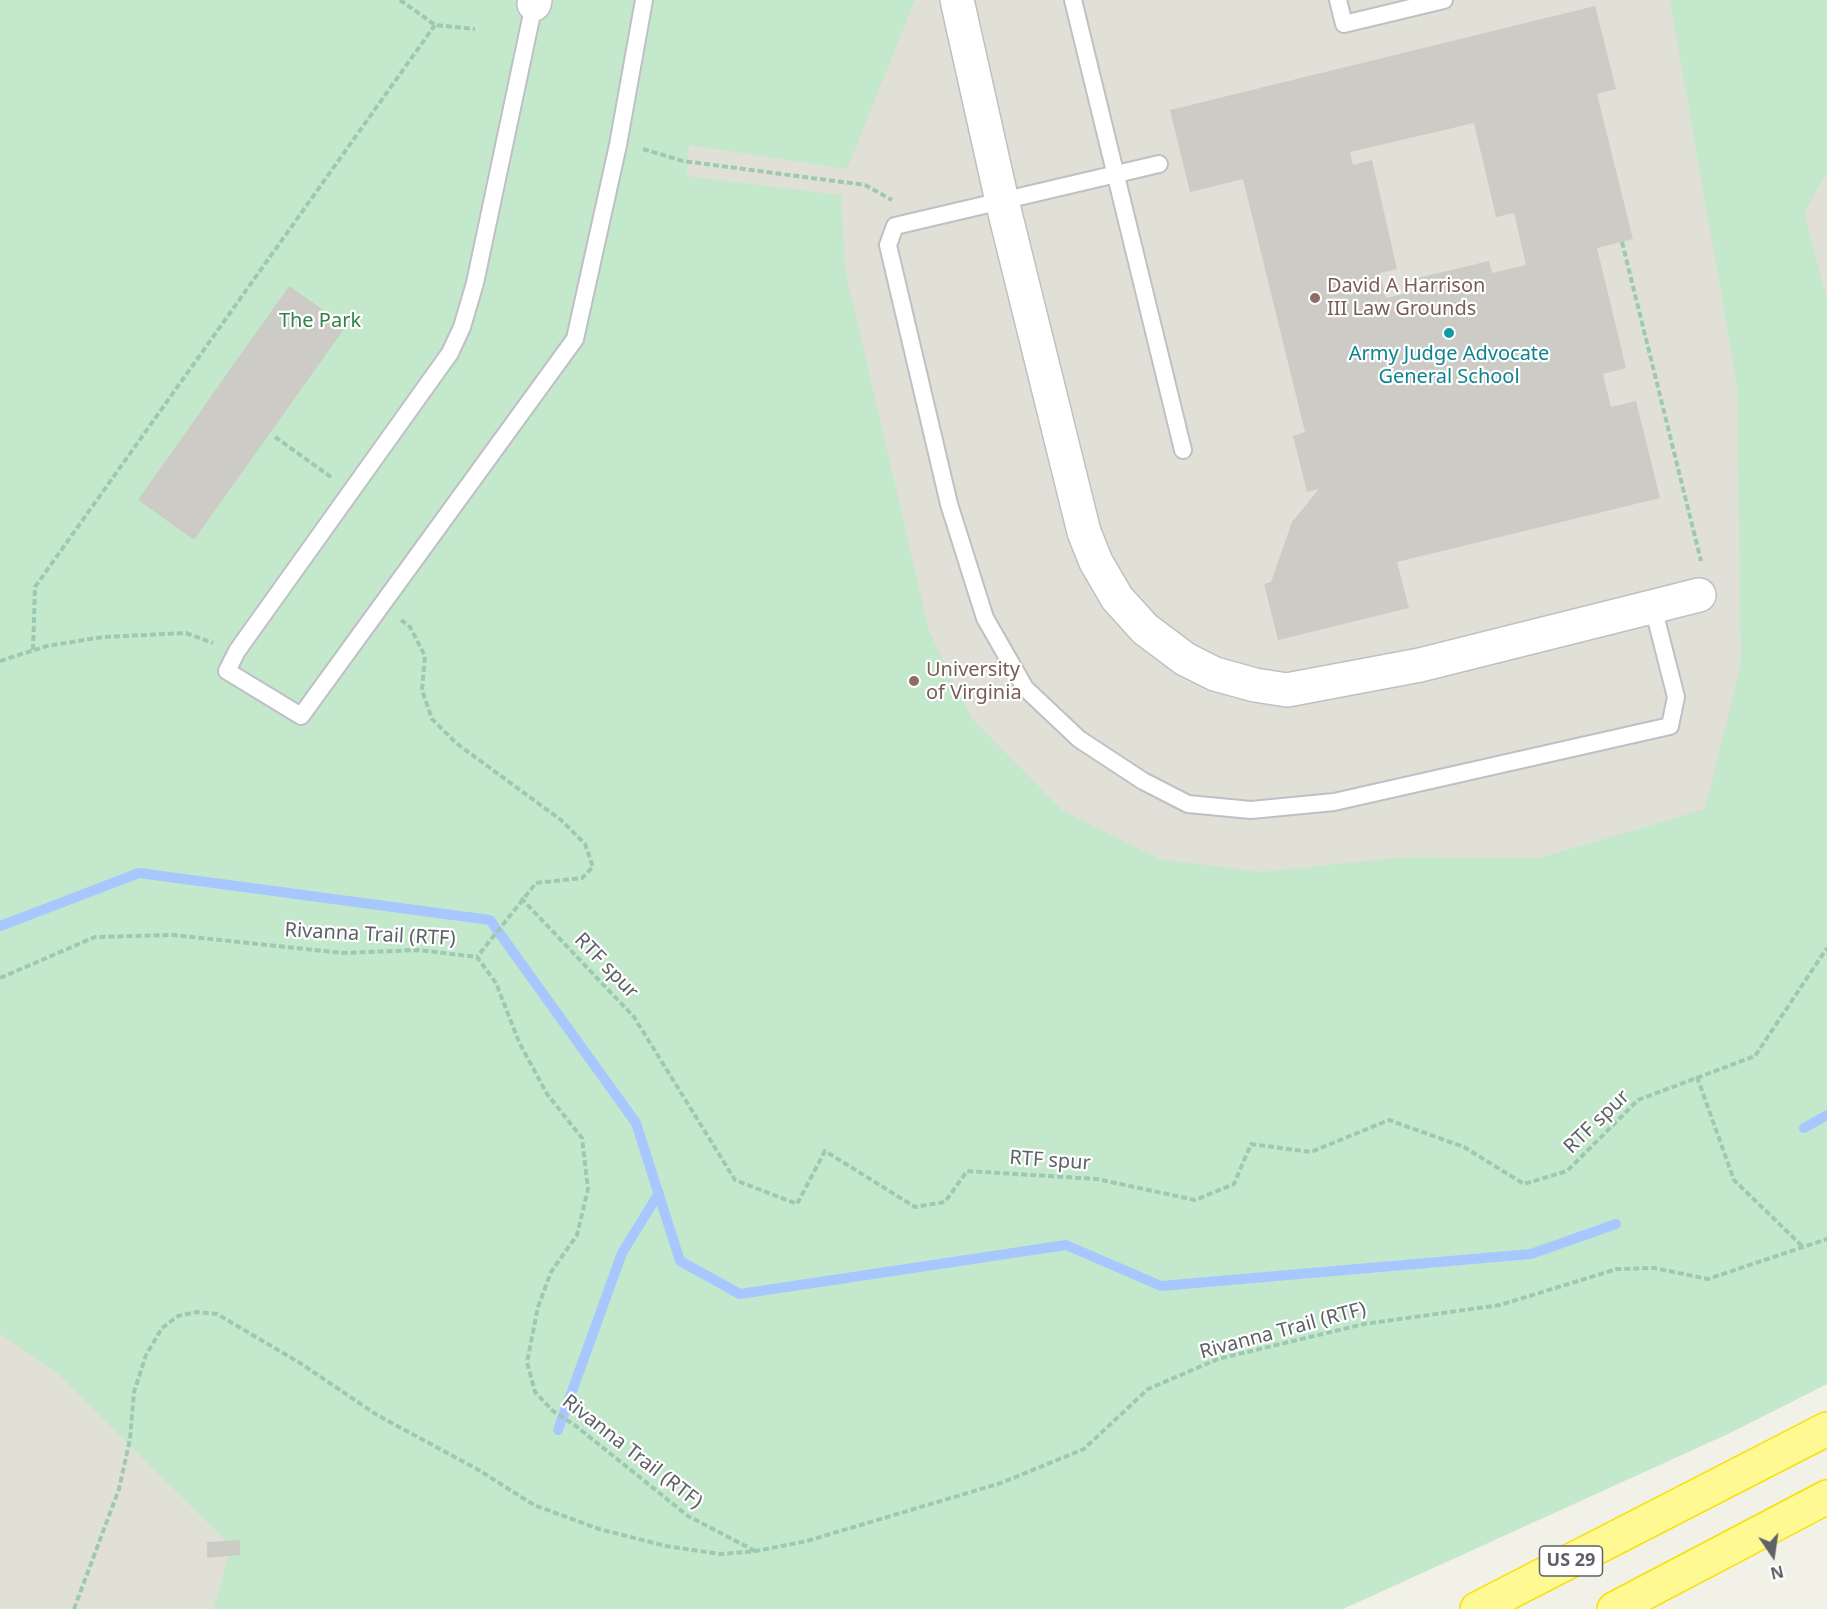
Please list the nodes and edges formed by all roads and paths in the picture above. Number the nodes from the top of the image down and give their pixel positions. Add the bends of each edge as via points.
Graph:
1 (400, 0) edge
2 (644, 0) edge
3 (957, 0) edge
4 (1072, 0) edge
5 (1338, 0) edge
6 (1444, 0) edge
7 (535, 2) edge
8 (435, 25) junction
9 (475, 29) dead end
10 (657, 152) dead end
11 (1159, 164) dead end
12 (1115, 175) junction
13 (1002, 201) junction
14 (896, 202) dead end
15 (1622, 242) dead end
16 (276, 437) dead end
17 (1182, 450) dead end
18 (351, 491) junction
19 (1699, 595) joint
20 (382, 605) junction
21 (1653, 607) junction
22 (33, 650) junction
23 (237, 651) junction
24 (0, 661) edge
25 (521, 898) junction
26 (1827, 948) edge
27 (477, 957) junction
28 (0, 978) edge
29 (1697, 1077) junction
30 (1827, 1239) edge
31 (1803, 1247) junction
32 (1827, 1429) edge
33 (1827, 1497) edge
34 (756, 1551) junction
35 (74, 1609) edge
36 (1477, 1609) edge
37 (1614, 1609) edge

1 - 8 path
2 - 20 lane via 618,145 575,339
3 - 13 street
4 - 12 lane
5 - 6 lane via 1344,24
7 - 18 lane via 475,283 462,327 450,353
8 - 9 path
8 - 22 path via 35,587
10 - 14 path via 683,161 865,185
11 - 12 lane
12 - 13 lane
12 - 17 lane
13 - 21 street via 1084,532 1117,598 1145,629 1185,659 1225,677 1287,690 1420,665
13 - 21 lane via 895,226 888,245 949,504 985,618 1025,688 1078,739 1143,781 1188,804 1251,810 1335,802 1670,726 1676,697
15 - 19 path via 1709,593
16 - 18 path
18 - 23 lane
19 - 21 street
20 - 23 lane via 301,716 226,671
20 - 25 path via 410,627 425,656 422,690 432,718 456,743 561,820 585,844 593,867 582,878 536,883
22 - 23 path via 103,637 186,633
22 - 24 path
25 - 27 path
25 - 29 path, RTF spur via 634,1017 735,1180 797,1204 825,1151 915,1207 945,1202 967,1171 1097,1179 1195,1200 1234,1184 1251,1144 1311,1152 1389,1120 1464,1146 1524,1184 1567,1172 1638,1100
26 - 29 path, RTF spur via 1755,1056
27 - 28 path, Rivanna Trail (RTF) via 418,950 343,952 173,935 95,937
27 - 34 path, Rivanna Trail (RTF) via 496,983 519,1042 548,1094 582,1138 588,1189 577,1235 551,1272 537,1307 527,1362 535,1392 553,1411 688,1516
29 - 31 path via 1734,1180
30 - 31 path, Rivanna Trail (RTF)
31 - 34 path, Rivanna Trail (RTF) via 1708,1279 1654,1268 1617,1269 1500,1305 1364,1324 1218,1359 1148,1389 1084,1449 1001,1483 807,1541
32 - 36 highway, US 29
33 - 37 highway
34 - 35 path via 720,1554 666,1546 599,1529 534,1505 377,1415 217,1314 197,1312 178,1316 162,1328 146,1355 134,1392 130,1439 119,1489

